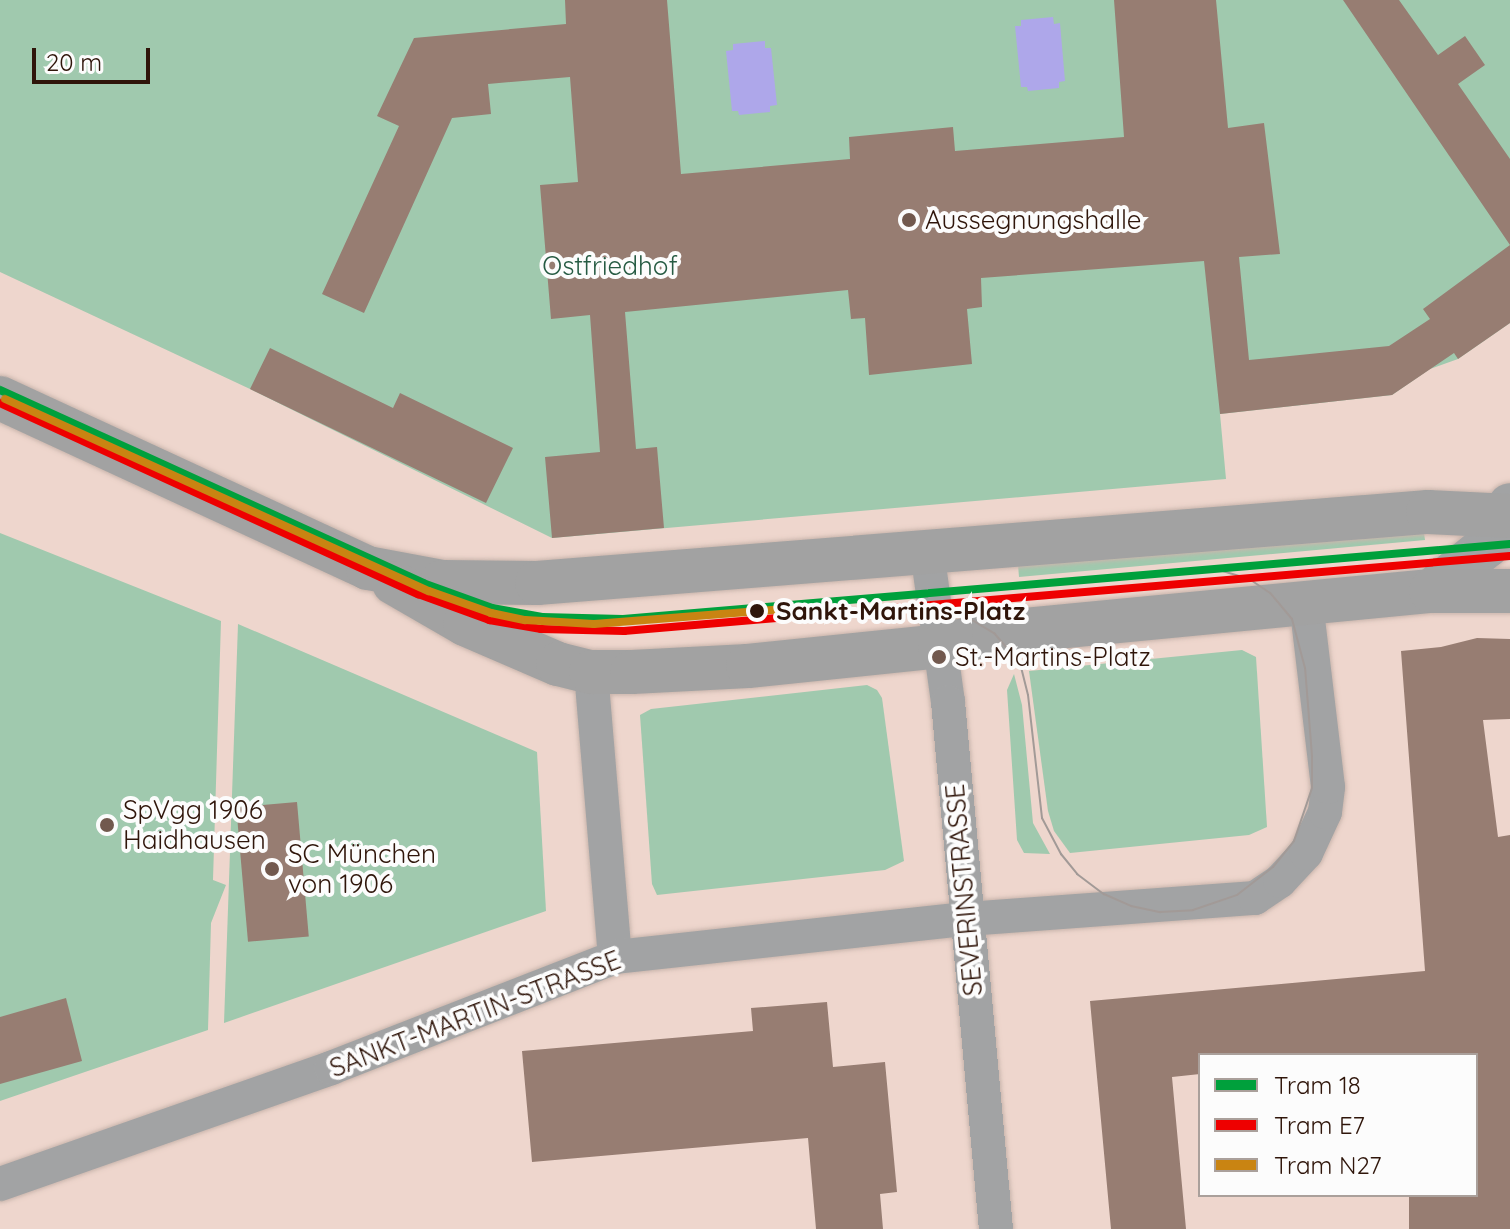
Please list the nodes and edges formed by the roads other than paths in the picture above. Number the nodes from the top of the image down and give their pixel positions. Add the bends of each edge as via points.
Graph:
1 (0, 398) edge
2 (1509, 514) edge
3 (927, 551) junction
4 (368, 568) junction
5 (1431, 591) junction
6 (1510, 591) edge
7 (1306, 603) junction
8 (940, 646) junction
9 (591, 672) junction
10 (967, 919) junction
11 (615, 957) junction
12 (0, 1184) edge
13 (996, 1229) edge

1 - 4 main road
2 - 3 main road via 1428,512
2 - 5 street via 1488,545
3 - 4 main road via 525,584 442,582
3 - 8 street, SEVERINSTRASSE
4 - 9 main road via 465,624 558,664
5 - 6 main road
5 - 7 main road
7 - 8 main road via 994,633
7 - 10 street via 1328,787 1315,836 1280,881 1255,898
8 - 9 main road via 748,666
8 - 10 street, SEVERINSTRASSE
9 - 11 street
10 - 11 street, SANKT-MARTIN-STRASSE
10 - 13 street, SEVERINSTRASSE
11 - 12 street, SANKT-MARTIN-STRASSE via 331,1068

